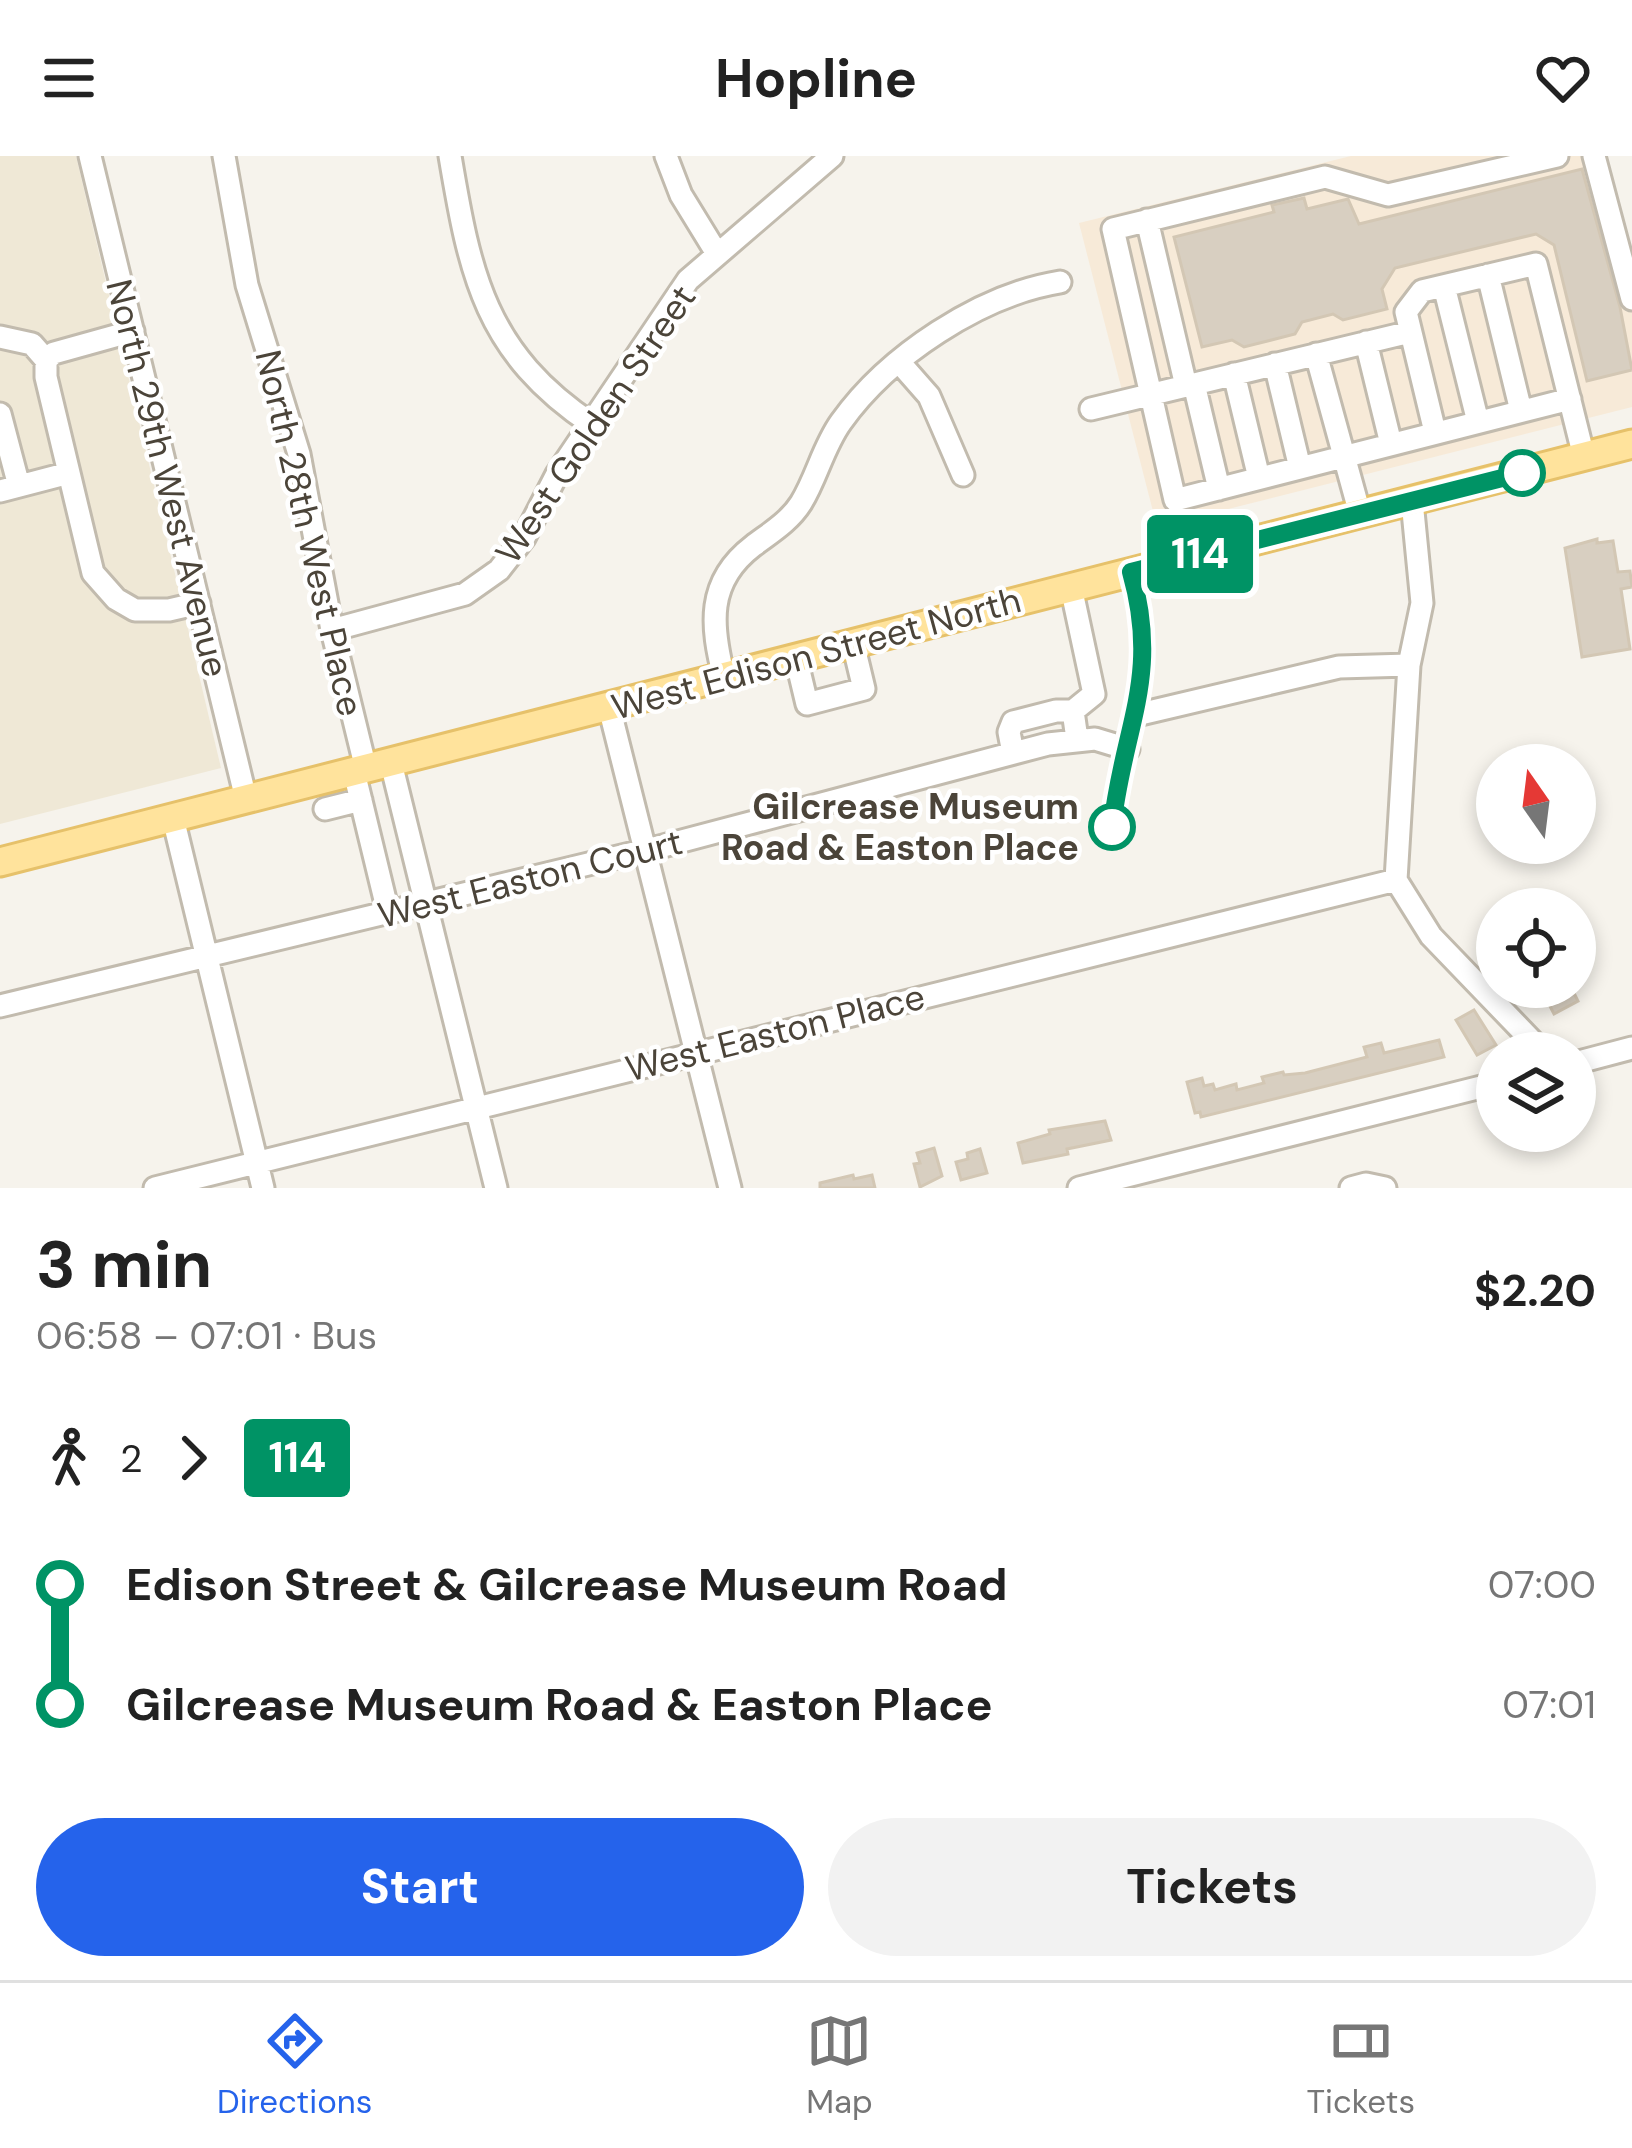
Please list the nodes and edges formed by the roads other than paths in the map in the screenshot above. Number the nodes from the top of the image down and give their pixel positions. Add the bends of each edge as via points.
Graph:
1 (90, 156) edge
2 (224, 156) edge
3 (450, 156) edge
4 (666, 156) edge
5 (832, 156) edge
6 (1557, 156) edge
7 (1594, 156) edge
8 (1147, 220) junction
9 (716, 252) junction
10 (1488, 275) junction
11 (1060, 281) dead end
12 (1444, 286) junction
13 (1632, 299) edge
14 (133, 332) junction
15 (1410, 332) junction
16 (0, 337) edge
17 (1366, 342) junction
18 (1316, 354) junction
19 (46, 359) junction
20 (900, 363) junction
21 (1275, 364) junction
22 (1234, 374) junction
23 (1190, 385) junction
24 (1150, 394) junction
25 (1570, 399) junction
26 (1091, 409) dead end
27 (1521, 411) junction
28 (0, 414) edge
29 (1478, 422) junction
30 (593, 425) junction
31 (1435, 432) junction
32 (1390, 444) junction
33 (1632, 444) edge
34 (1345, 456) junction
35 (1584, 457) junction
36 (1300, 468) junction
37 (69, 473) junction
38 (963, 475) dead end
39 (1259, 478) junction
40 (9, 489) edge
41 (1220, 489) junction
42 (1412, 501) junction
43 (1360, 514) junction
44 (1071, 587) junction
45 (199, 603) junction
46 (332, 630) junction
47 (854, 643) junction
48 (796, 658) junction
49 (1409, 665) junction
50 (724, 677) junction
51 (609, 707) junction
52 (1073, 711) junction
53 (1136, 715) dead end
54 (1077, 739) junction
55 (1127, 749) dead end
56 (1013, 753) junction
57 (367, 784) junction
58 (246, 800) junction
59 (403, 807) junction
60 (325, 808) dead end
61 (173, 818) junction
62 (646, 849) junction
63 (0, 862) edge
64 (1396, 880) junction
65 (427, 902) junction
66 (388, 912) junction
67 (206, 958) junction
68 (0, 1006) edge
69 (1524, 1032) edge
70 (1632, 1048) edge
71 (698, 1053) junction
72 (1596, 1058) edge
73 (1476, 1088) edge
74 (476, 1106) junction
75 (257, 1163) junction
76 (155, 1188) edge
77 (263, 1188) edge
78 (496, 1188) edge
79 (730, 1188) edge
80 (1079, 1188) edge
81 (1351, 1188) edge
82 (1385, 1188) edge

1 - 14 street, North 29th West Avenue
2 - 46 street, North 28th West Place via 248,285 299,454
3 - 30 street via 467,255 488,309 534,375
4 - 9 street
5 - 9 street, West Golden Street
6 - 8 street via 1388,195 1325,177
7 - 13 street
8 - 23 street
8 - 24 street via 1113,229
9 - 30 street, West Golden Street via 674,299
10 - 12 street
10 - 25 street via 1536,264
10 - 27 street
11 - 20 street via 973,310
12 - 15 street via 1422,291 1406,313
12 - 29 street
14 - 19 street
14 - 45 street, North 29th West Avenue
15 - 17 street
15 - 31 street
16 - 19 street via 32,344
17 - 18 street
17 - 32 street
18 - 21 street
18 - 34 street
19 - 37 street
20 - 38 street via 928,396
20 - 50 street via 839,424 790,518 722,581 712,608
21 - 22 street
21 - 36 street
22 - 23 street
22 - 39 street
23 - 24 street
23 - 41 street
24 - 26 street
24 - 41 street via 1174,500
25 - 27 street
25 - 35 street
27 - 29 street
28 - 40 street
29 - 31 street
30 - 46 street, West Golden Street via 524,538 489,578 444,601
31 - 32 street
32 - 34 street
33 - 35 main road, West Edison Street North
34 - 36 street
34 - 43 street
35 - 42 main road, West Edison Street North
36 - 39 street
37 - 40 street
37 - 45 street via 88,560 105,588 135,610
39 - 41 street
42 - 43 main road, West Edison Street North
42 - 49 street via 1422,603
43 - 44 main road, West Edison Street North
44 - 47 main road, West Edison Street North
44 - 52 street via 1094,694
45 - 58 street, North 29th West Avenue
46 - 57 street, North 28th West Place
47 - 48 main road, West Edison Street North
47 - 48 street via 865,689 807,704
48 - 50 main road, West Edison Street North
49 - 53 street via 1340,667
49 - 64 street
50 - 51 main road, West Edison Street North
51 - 57 main road, West Edison Street North
51 - 62 street
52 - 54 street
52 - 56 street via 1013,722
54 - 55 street, West Easton Court
54 - 56 street, West Easton Court
56 - 62 street, West Easton Court
57 - 58 main road, West Edison Street North
57 - 59 street
57 - 59 street
57 - 60 street
57 - 66 street
58 - 61 main road, West Edison Street North
59 - 65 street
61 - 63 main road, West Edison Street North
61 - 67 street
62 - 65 street, West Easton Court
62 - 71 street
64 - 69 street via 1431,935
64 - 71 street, West Easton Place
65 - 66 street, West Easton Court
65 - 74 street
66 - 67 street, West Easton Court
67 - 68 street, West Easton Court
67 - 75 street
70 - 72 street
71 - 74 street, West Easton Place
71 - 79 street
73 - 80 street
74 - 75 street, West Easton Place
74 - 78 street
75 - 76 street, West Easton Place
75 - 77 street
81 - 82 street

